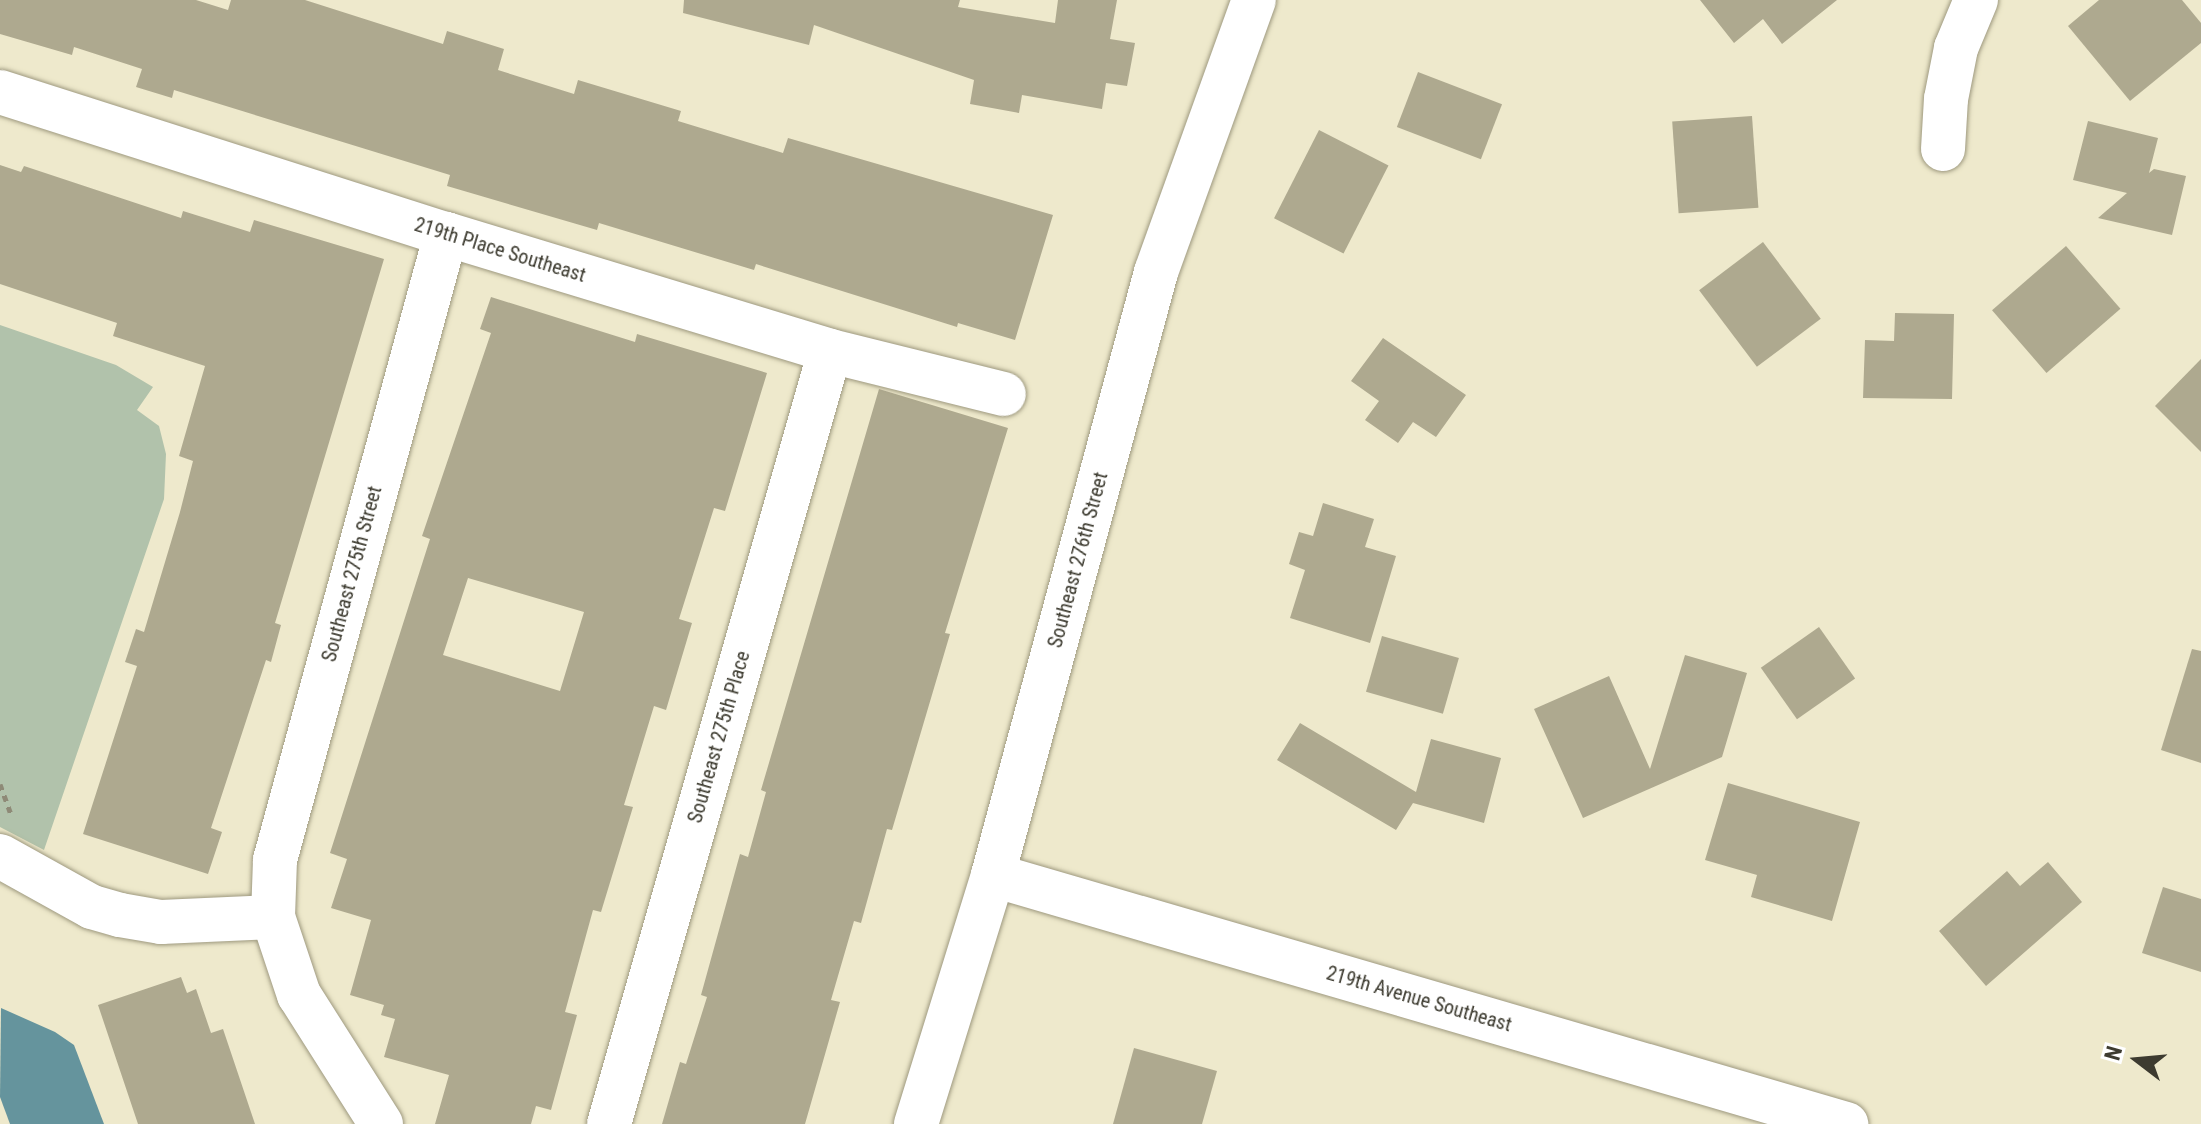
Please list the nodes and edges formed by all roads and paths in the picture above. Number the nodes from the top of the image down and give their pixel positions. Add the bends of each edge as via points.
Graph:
1 (1254, 0) edge
2 (1976, 0) edge
3 (0, 92) edge
4 (1943, 149) dead end
5 (446, 234) junction
6 (830, 351) junction
7 (1004, 394) dead end
8 (0, 856) edge
9 (993, 875) junction
10 (273, 917) junction
11 (381, 1124) edge
12 (609, 1124) edge
13 (916, 1124) edge
14 (1846, 1124) edge

1 - 9 street, Southeast 276th Street via 1156,272
2 - 4 street via 1956,48
3 - 5 street, 219th Place Southeast
5 - 6 street, 219th Place Southeast
5 - 10 street, Southeast 275th Street via 287,807 275,860
6 - 7 street, 219th Place Southeast
6 - 12 street, Southeast 275th Place
8 - 10 street via 92,907 120,915 161,922
9 - 13 street, Southeast 276th Street
9 - 14 street, 219th Avenue Southeast
10 - 11 street via 299,995

